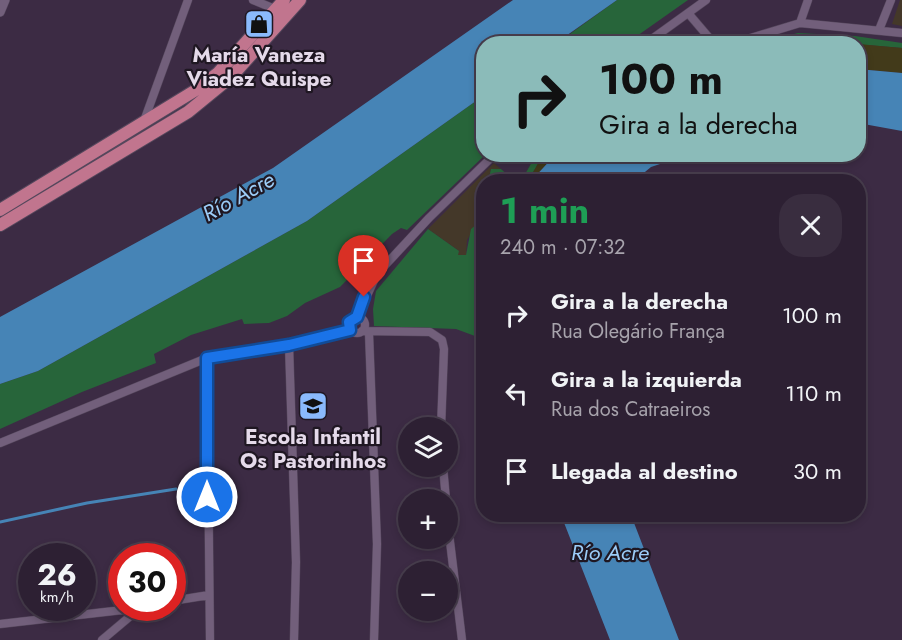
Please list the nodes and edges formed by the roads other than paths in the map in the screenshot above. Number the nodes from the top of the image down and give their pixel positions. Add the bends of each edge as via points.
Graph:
1 (5, 0) edge
2 (188, 0) edge
3 (253, 0) edge
4 (300, 0) edge
5 (706, 0) edge
6 (808, 0) edge
7 (891, 0) edge
8 (279, 5) edge
9 (0, 12) edge
10 (688, 13) junction
11 (800, 23) junction
12 (879, 30) junction
13 (902, 33) edge
14 (656, 36) edge
15 (708, 36) edge
16 (757, 36) edge
17 (144, 121) junction
18 (487, 162) edge
19 (0, 210) edge
20 (0, 225) edge
21 (357, 317) junction
22 (350, 330) junction
23 (366, 332) junction
24 (289, 345) junction
25 (207, 358) junction
26 (441, 417) edge
27 (0, 443) edge
28 (451, 549) edge
29 (209, 595) junction
30 (186, 599) edge
31 (108, 612) edge
32 (125, 621) edge
33 (0, 624) edge
34 (102, 640) edge
35 (210, 640) edge
36 (294, 640) edge
37 (374, 640) edge
38 (462, 640) edge

1 - 9 street
2 - 17 street
3 - 8 street
4 - 20 main road via 213,94
5 - 10 street
6 - 11 street
7 - 12 street
8 - 17 main road via 218,73
10 - 14 street
10 - 15 street
11 - 12 street
11 - 16 street
12 - 13 street
17 - 19 main road
18 - 21 street via 377,274
21 - 22 street via 349,322
21 - 23 street via 365,323
22 - 23 street
22 - 24 street
23 - 26 street via 430,332 442,340
23 - 37 street via 377,544
24 - 25 street
24 - 36 street via 296,562
25 - 27 street
25 - 29 street
28 - 38 street
29 - 30 street
29 - 35 street
31 - 33 street
32 - 34 street

